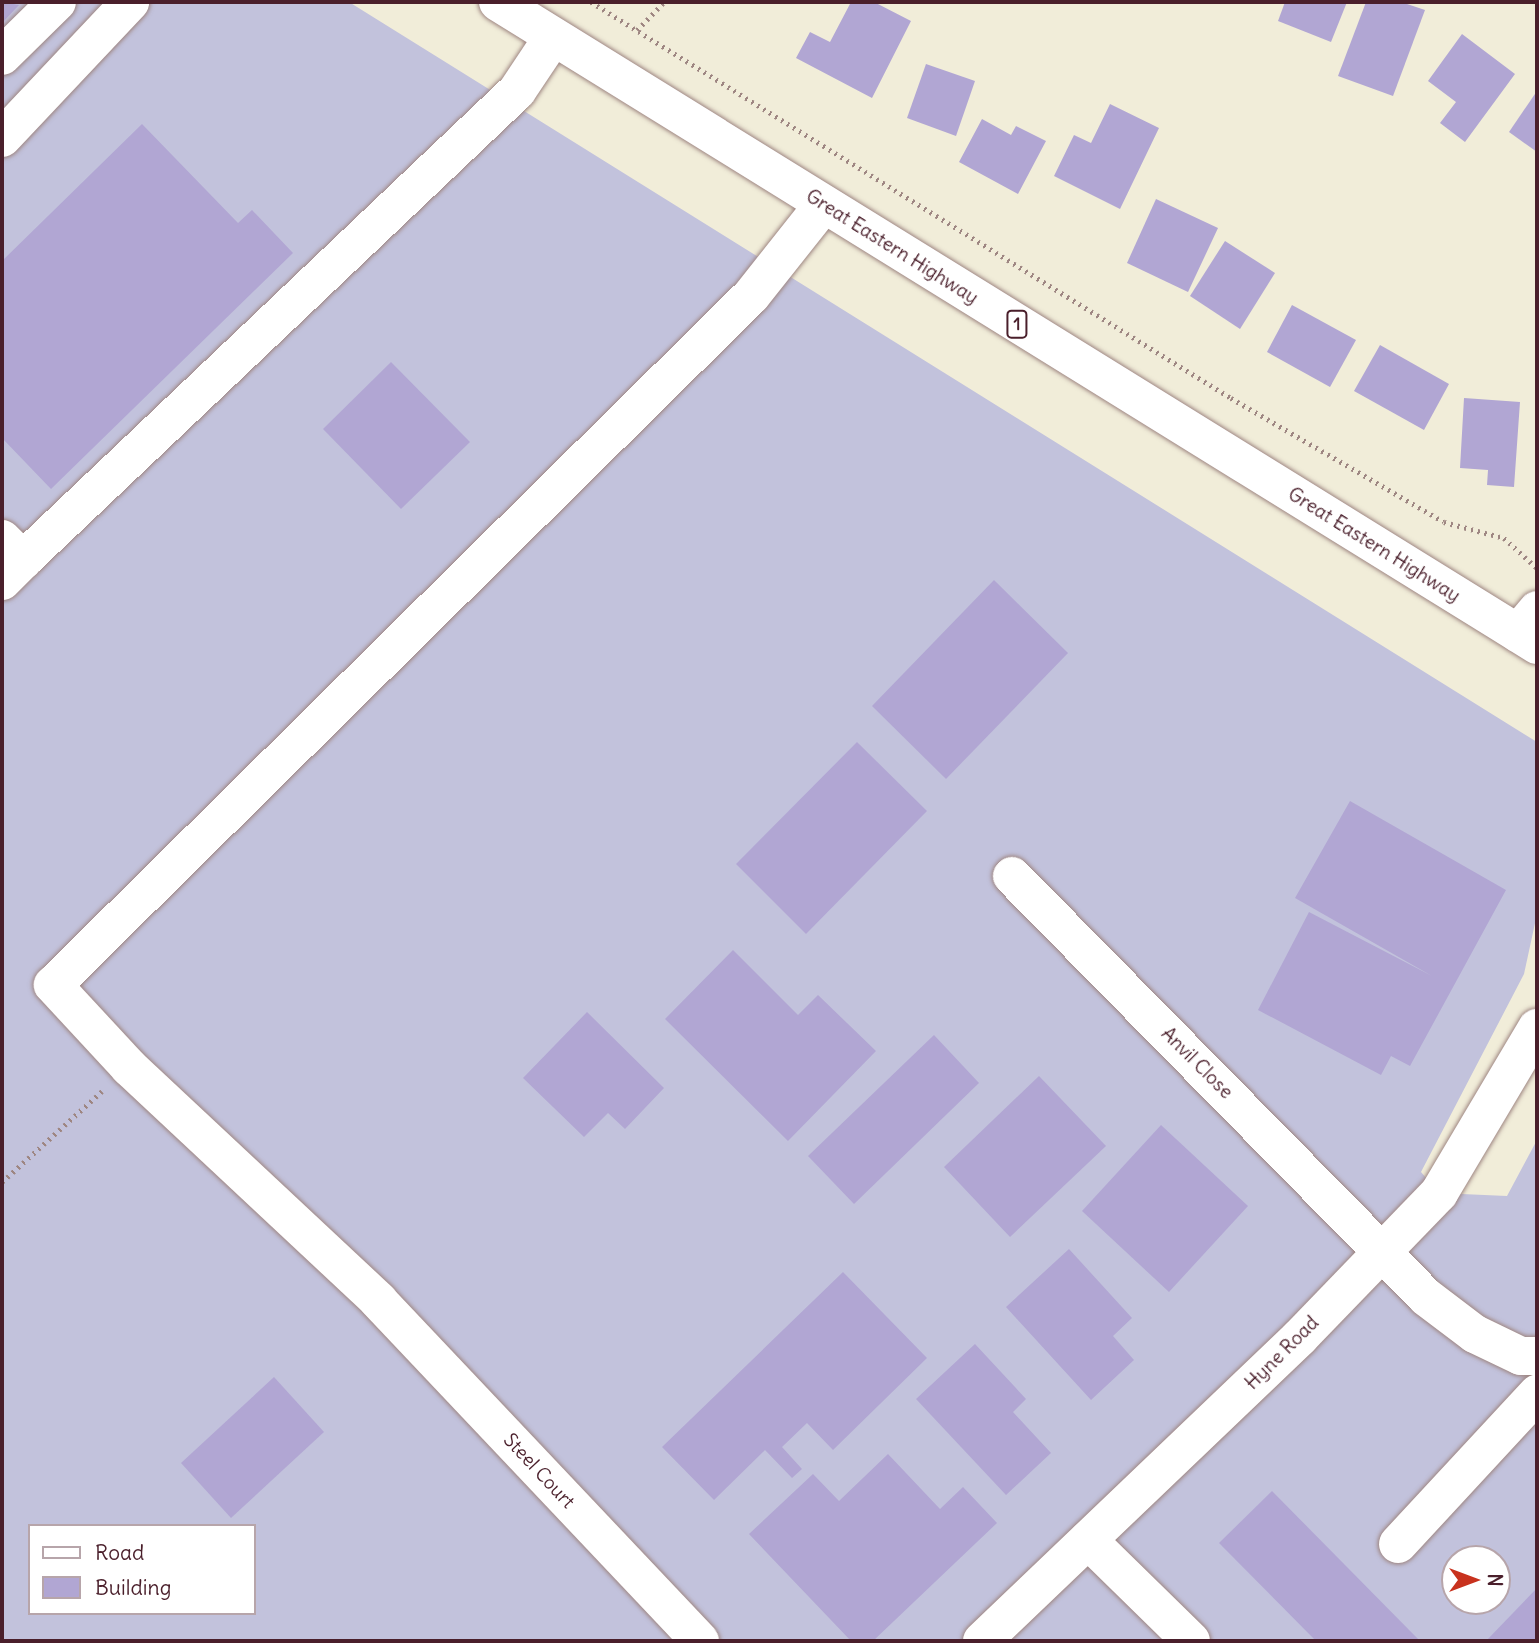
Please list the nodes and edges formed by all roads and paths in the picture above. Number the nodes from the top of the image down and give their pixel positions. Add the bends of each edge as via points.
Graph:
1 (57, 2) edge
2 (130, 2) edge
3 (498, 2) edge
4 (591, 2) edge
5 (664, 2) edge
6 (637, 30) junction
7 (553, 37) junction
8 (2, 56) edge
9 (2, 138) edge
10 (824, 204) junction
11 (9, 560) edge
12 (1537, 568) edge
13 (1531, 630) edge
14 (1012, 876) dead end
15 (1537, 1028) edge
16 (129, 1068) junction
17 (2, 1181) edge
18 (1382, 1250) junction
19 (1537, 1356) edge
20 (1537, 1394) edge
21 (1088, 1540) junction
22 (1398, 1544) dead end
23 (700, 1641) edge
24 (982, 1641) edge
25 (1191, 1641) edge

1 - 8 main road
2 - 9 main road
3 - 7 main road, Great Eastern Highway / 1
4 - 6 path
5 - 6 path
6 - 12 path via 1231,398 1444,522 1504,538
7 - 10 main road, Great Eastern Highway / 1
7 - 11 main road via 517,91
10 - 13 main road, Great Eastern Highway / 1
10 - 16 main road, Steel Court via 751,296 53,985
14 - 18 main road, Anvil Close
15 - 18 main road, Hyne Road via 1439,1193
16 - 17 path
16 - 23 main road, Steel Court via 379,1301
18 - 19 main road, Anvil Close via 1426,1297 1475,1334 1521,1356
18 - 21 main road, Hyne Road
20 - 22 main road
21 - 24 main road, Hyne Road
21 - 25 main road

